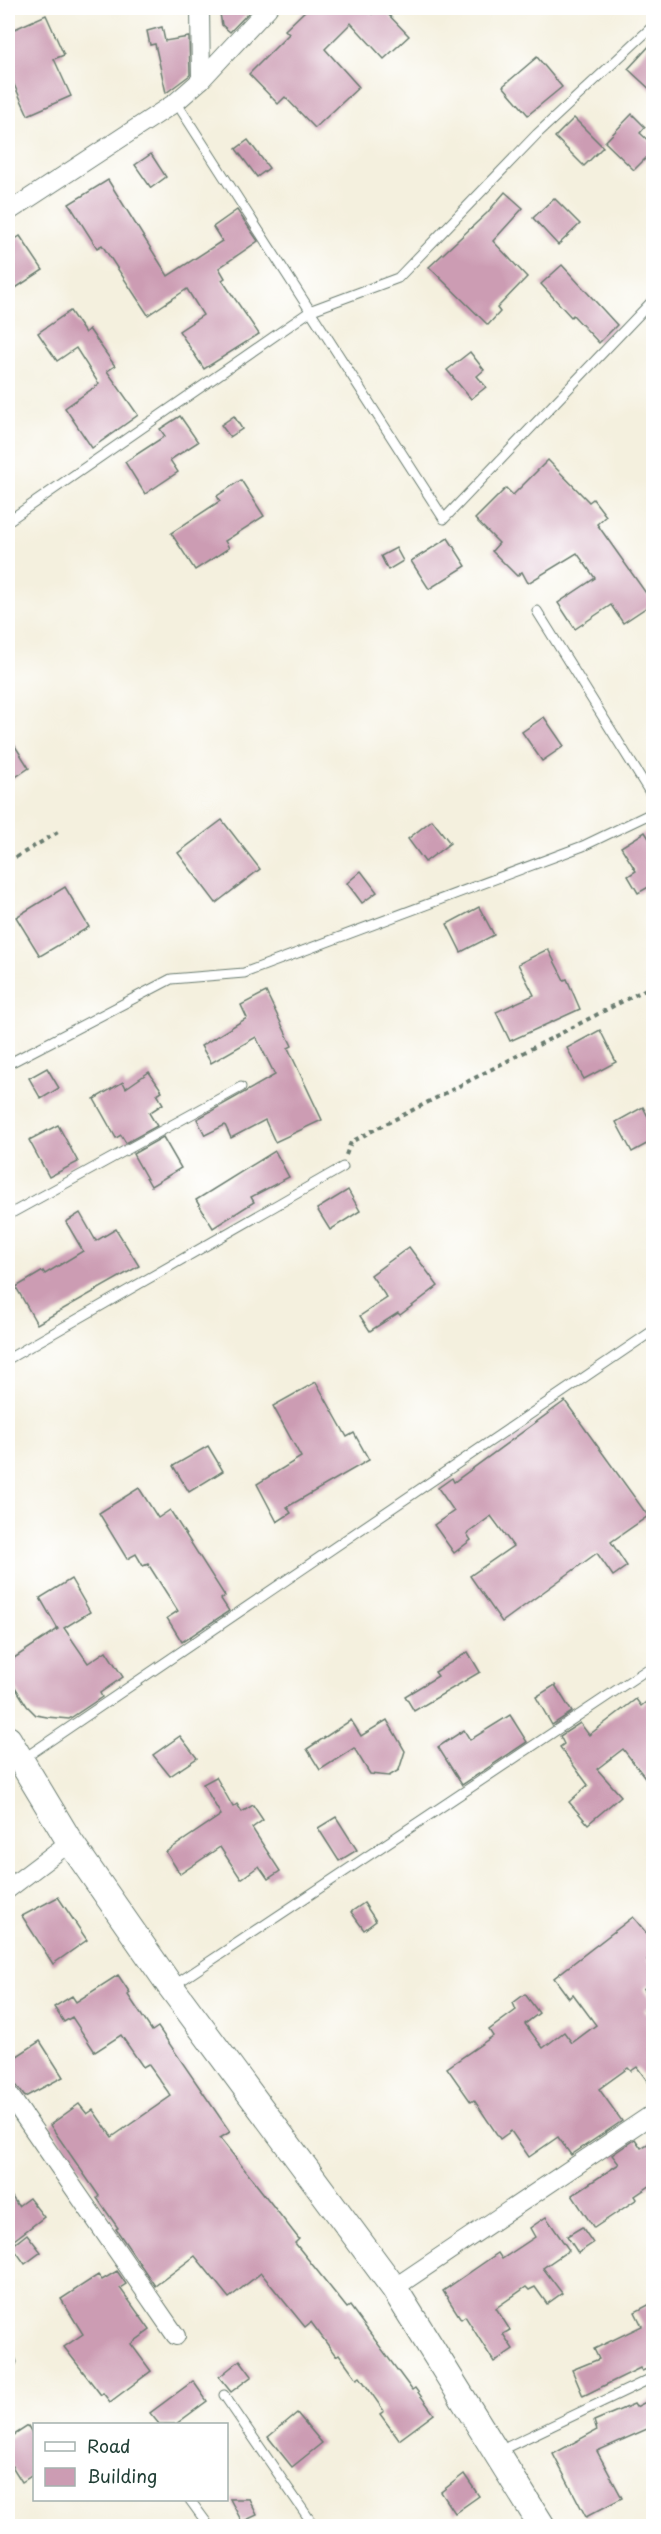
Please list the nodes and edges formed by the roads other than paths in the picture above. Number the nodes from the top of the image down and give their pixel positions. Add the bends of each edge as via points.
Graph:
1 (200, 8) edge
2 (268, 8) edge
3 (654, 25) edge
4 (201, 80) junction
5 (176, 102) junction
6 (8, 212) edge
7 (654, 299) edge
8 (312, 310) junction
9 (8, 521) edge
10 (537, 610) dead end
11 (654, 799) edge
12 (654, 812) edge
13 (8, 1064) edge
14 (240, 1087) dead end
15 (343, 1167) road end
16 (8, 1215) edge
17 (654, 1329) edge
18 (8, 1359) edge
19 (654, 1665) edge
20 (14, 1750) edge
21 (70, 1842) junction
22 (8, 1888) edge
23 (171, 1987) junction
24 (8, 2093) edge
25 (654, 2113) edge
26 (394, 2288) junction
27 (176, 2336) dead end
28 (654, 2377) edge
29 (224, 2395) dead end
30 (496, 2452) junction
31 (191, 2501) edge
32 (209, 2526) edge
33 (314, 2526) edge
34 (542, 2526) edge

1 - 4 street
2 - 4 street
3 - 8 lane via 537,134 398,278
4 - 5 street
5 - 6 street
5 - 8 lane
7 - 8 lane via 444,519
8 - 9 lane
10 - 11 lane
12 - 13 lane via 583,846 244,973 171,980
14 - 16 lane
15 - 18 lane
17 - 20 lane
19 - 23 lane
20 - 21 street
21 - 22 street
21 - 23 street
23 - 26 street
24 - 27 street
25 - 26 street
26 - 30 street
28 - 30 lane
29 - 33 lane
30 - 34 street
31 - 32 lane

